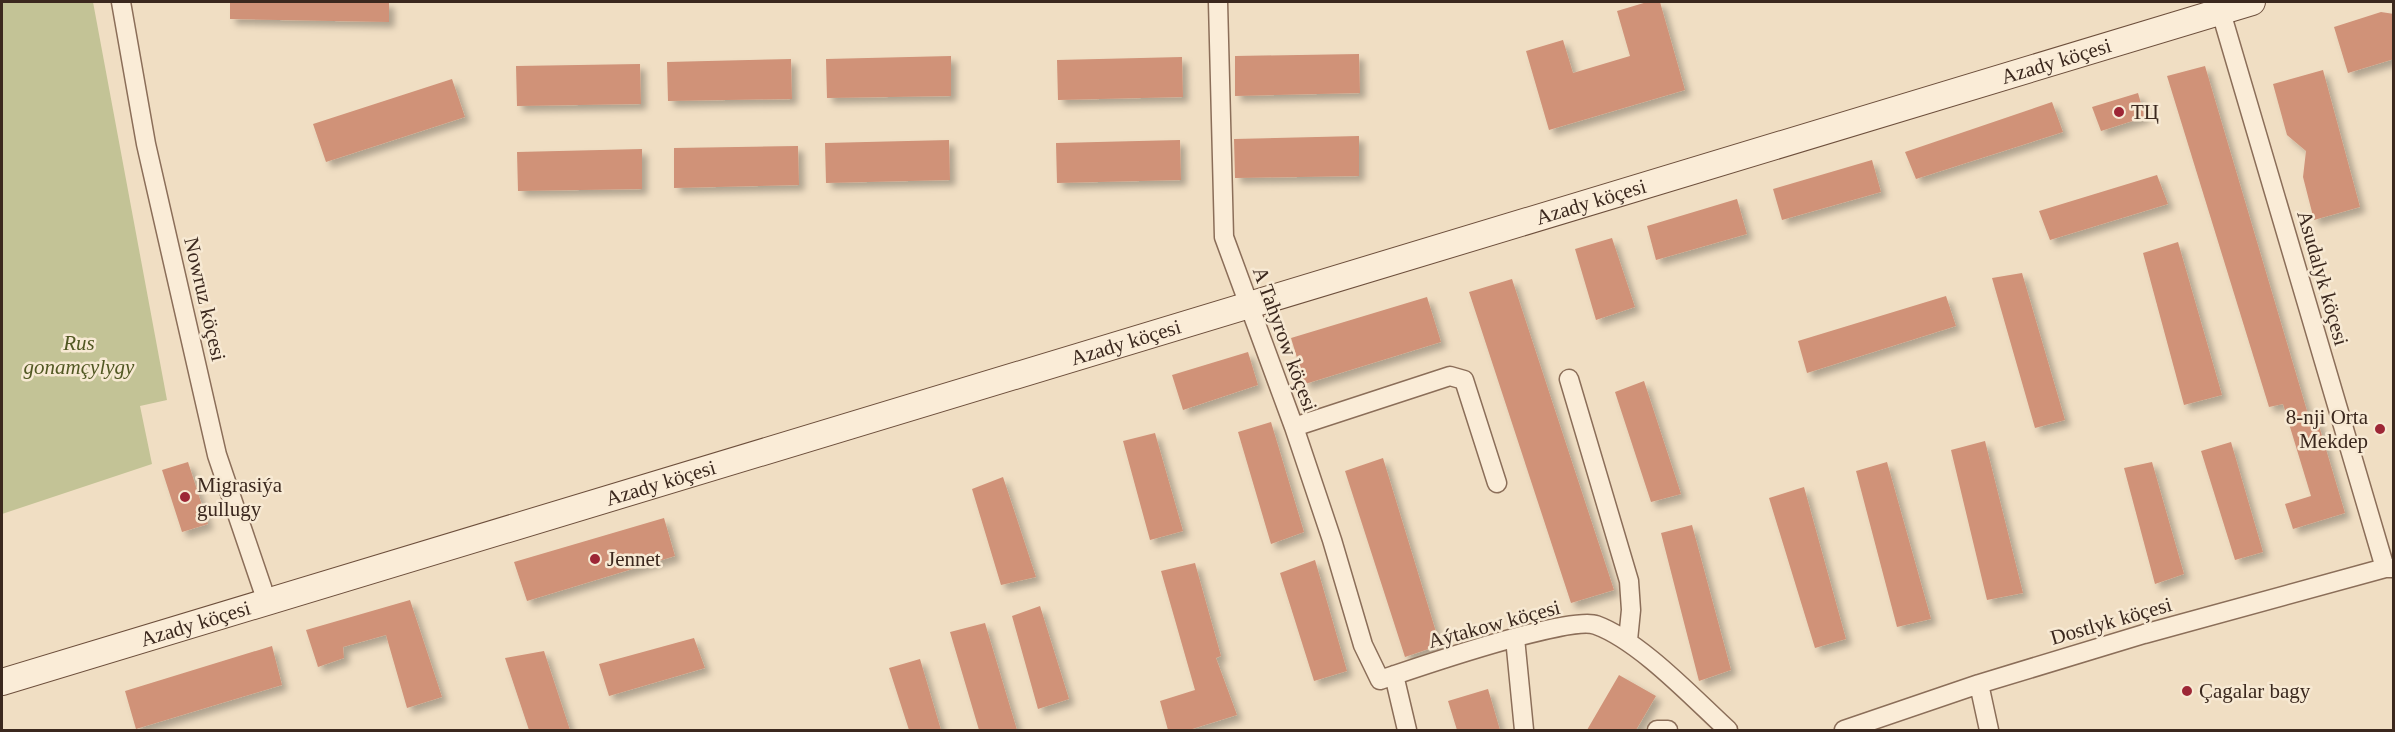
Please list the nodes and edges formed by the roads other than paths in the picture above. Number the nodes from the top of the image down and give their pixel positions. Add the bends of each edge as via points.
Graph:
1 (120, 2) edge
2 (1218, 2) edge
3 (2252, 2) edge
4 (2219, 6) edge
5 (1247, 305) junction
6 (1569, 380) dead end
7 (1294, 427) junction
8 (1497, 483) dead end
9 (2389, 568) edge
10 (267, 602) junction
11 (1515, 638) junction
12 (1628, 640) junction
13 (1387, 677) junction
14 (2, 682) edge
15 (1979, 684) junction
16 (1407, 730) edge
17 (1524, 730) edge
18 (1658, 730) edge
19 (1668, 730) edge
20 (1728, 730) edge
21 (1844, 730) edge
22 (1989, 730) edge

1 - 10 street, Nowruz köçesi via 147,144 217,455
2 - 5 street, A Tahyrow köçesi via 1224,237
3 - 4 main road, Azady köçesi
4 - 5 main road, Azady köçesi
4 - 9 street, Asudalyk köçesi
5 - 7 street, A Tahyrow köçesi
5 - 10 main road, Azady köçesi
6 - 12 street via 1629,581
7 - 8 street via 1450,376 1464,380
7 - 13 street, A Tahyrow köçesi via 1363,645
9 - 15 street, Dostlyk köçesi via 2144,634
10 - 14 main road, Azady köçesi
11 - 12 street, Aýtakow köçesi via 1548,629 1594,624
11 - 13 street, Aýtakow köçesi
11 - 17 street
12 - 20 street, Aýtakow köçesi
13 - 16 street, A Tahyrow köçesi
15 - 21 street, Dostlyk köçesi
15 - 22 street
18 - 19 street

